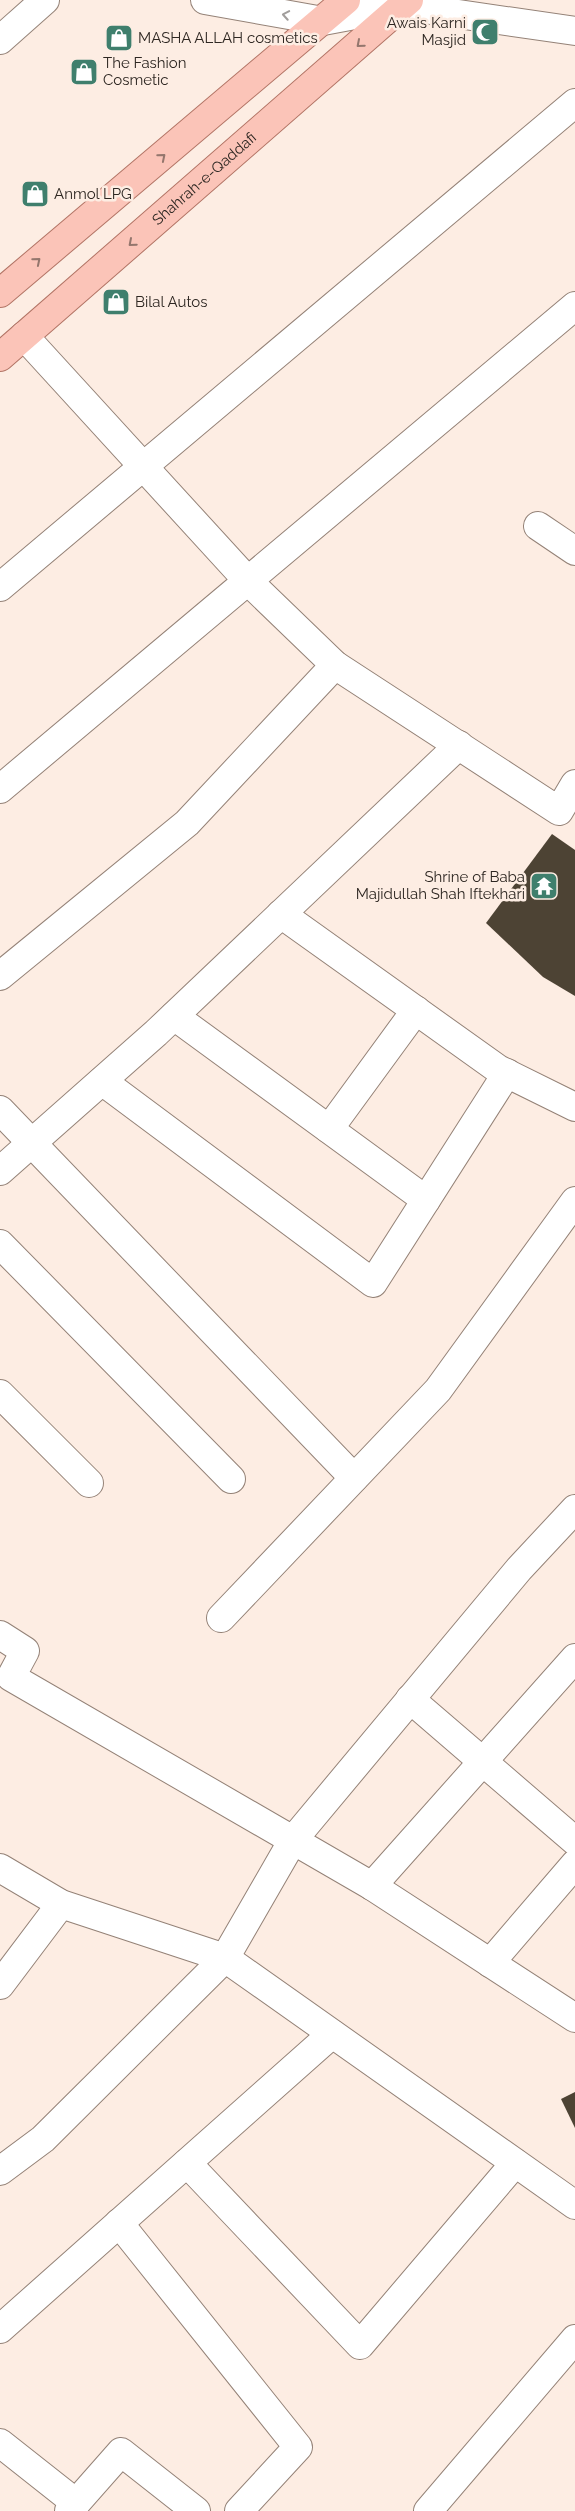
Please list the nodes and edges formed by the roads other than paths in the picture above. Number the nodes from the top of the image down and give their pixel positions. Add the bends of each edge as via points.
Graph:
1 (45, 0) edge
2 (205, 0) edge
3 (346, 0) edge
4 (400, 2) edge
5 (323, 21) junction
6 (575, 30) edge
7 (0, 40) edge
8 (575, 103) edge
9 (0, 293) edge
10 (575, 306) edge
11 (24, 336) junction
12 (0, 357) edge
13 (143, 467) junction
14 (538, 526) dead end
15 (575, 551) edge
16 (248, 580) junction
17 (0, 587) edge
18 (335, 665) junction
19 (459, 745) junction
20 (575, 784) edge
21 (0, 789) edge
22 (281, 914) junction
23 (0, 976) edge
24 (416, 1010) junction
25 (174, 1016) junction
26 (507, 1073) junction
27 (102, 1081) junction
28 (575, 1107) edge
29 (0, 1110) edge
30 (329, 1129) junction
31 (32, 1143) junction
32 (0, 1171) edge
33 (426, 1200) junction
34 (575, 1202) edge
35 (0, 1244) edge
36 (0, 1394) edge
37 (354, 1478) junction
38 (231, 1479) dead end
39 (89, 1483) dead end
40 (575, 1509) edge
41 (221, 1618) dead end
42 (0, 1635) edge
43 (575, 1658) edge
44 (410, 1699) junction
45 (483, 1762) junction
46 (293, 1840) junction
47 (575, 1841) edge
48 (575, 1864) edge
49 (0, 1868) edge
50 (372, 1886) junction
51 (61, 1904) junction
52 (224, 1958) junction
53 (490, 1963) junction
54 (0, 1985) edge
55 (575, 2018) edge
56 (332, 2034) junction
57 (187, 2163) junction
58 (515, 2163) junction
59 (0, 2171) edge
60 (575, 2205) edge
61 (119, 2223) junction
62 (0, 2329) edge
63 (571, 2353) edge
64 (0, 2442) edge
65 (73, 2507) edge
66 (196, 2511) edge
67 (239, 2511) edge
68 (428, 2511) edge

1 - 7 street
5 -> 2 street
3 - 5 main road
4 - 5 street
4 - 6 street
4 -> 11 main road, Shahrah-e-Qaddafi
9 -> 5 main road
8 - 13 street
10 - 16 street
11 - 12 main road, Shahrah-e-Qaddafi
11 - 13 street
13 - 16 street
13 - 17 street
14 - 15 street
16 - 18 street
16 - 21 street
18 - 19 street
18 - 23 street via 187,823
19 - 20 street via 559,810
19 - 22 street
22 - 24 street
22 - 25 street
24 - 26 street
24 - 30 street
25 - 27 street
25 - 30 street
26 - 28 street
26 - 33 street
27 - 31 street
27 - 33 street via 373,1283
29 - 31 street
30 - 33 street
31 - 32 street
31 - 37 street
34 - 37 street via 438,1390
35 - 38 street
36 - 39 street
37 - 41 street
40 - 44 street via 519,1569
42 - 46 street via 24,1650 11,1676
43 - 45 street
44 - 45 street
44 - 46 street
45 - 47 street
45 - 50 street
46 - 50 street
46 - 52 street
48 - 53 street
49 - 51 street
50 - 53 street
51 - 52 street
51 - 54 street
52 - 56 street
52 - 59 street via 44,2139
53 - 55 street
56 - 57 street
56 - 58 street
57 - 58 street via 360,2345
57 - 61 street
58 - 60 street
61 - 62 street
61 - 67 street via 298,2447
63 - 68 street
64 - 65 street
65 - 66 street via 121,2452

